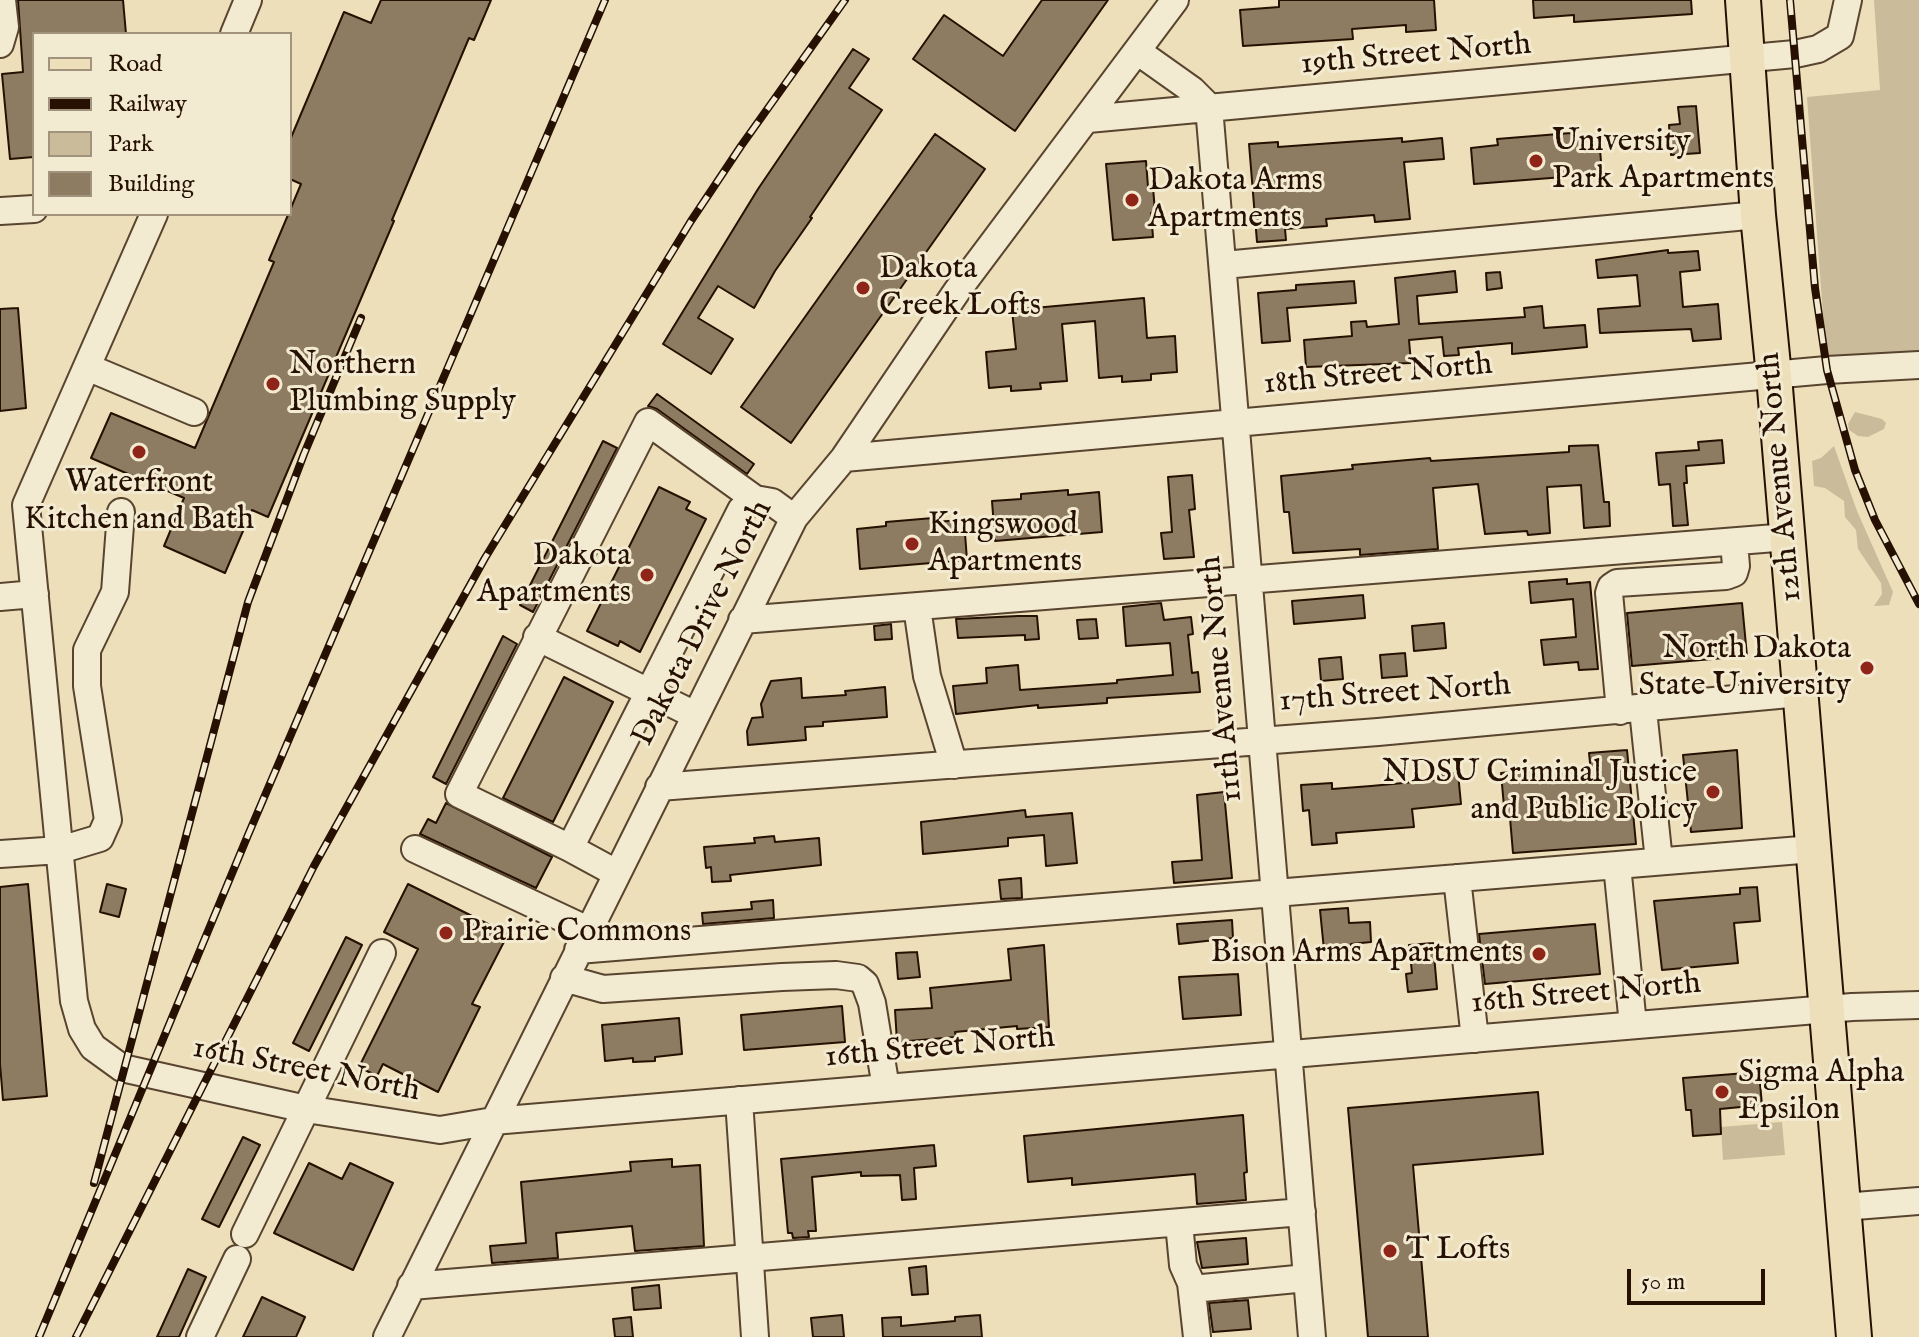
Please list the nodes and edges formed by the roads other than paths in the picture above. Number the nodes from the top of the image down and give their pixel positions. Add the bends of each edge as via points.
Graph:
1 (2, 0) edge
2 (248, 0) edge
3 (1175, 0) edge
4 (1743, 0) edge
5 (1848, 0) edge
6 (235, 32) edge
7 (0, 44) edge
8 (1137, 51) junction
9 (1748, 59) junction
10 (1209, 107) junction
11 (1088, 119) junction
12 (32, 209) edge
13 (0, 211) edge
14 (1758, 215) junction
15 (153, 216) edge
16 (1224, 265) junction
17 (1919, 365) edge
18 (87, 367) junction
19 (1774, 376) junction
20 (194, 412) dead end
21 (1235, 422) junction
22 (844, 458) junction
23 (755, 499) junction
24 (121, 512) dead end
25 (794, 518) junction
26 (1788, 537) junction
27 (1734, 542) junction
28 (1249, 581) junction
29 (35, 594) junction
30 (0, 597) edge
31 (917, 607) junction
32 (742, 620) junction
33 (537, 637) junction
34 (648, 693) junction
35 (1800, 693) junction
36 (1631, 710) junction
37 (695, 715) junction
38 (1263, 740) junction
39 (954, 765) junction
40 (659, 787) junction
41 (570, 848) junction
42 (415, 849) dead end
43 (1813, 849) junction
44 (60, 850) junction
45 (0, 854) edge
46 (1659, 861) junction
47 (1617, 865) junction
48 (616, 873) junction
49 (1457, 878) junction
50 (1275, 894) junction
51 (583, 940) junction
52 (382, 953) dead end
53 (564, 978) junction
54 (1919, 1005) edge
55 (1826, 1009) junction
56 (1633, 1025) junction
57 (1475, 1039) junction
58 (1289, 1054) junction
59 (886, 1088) junction
60 (739, 1100) junction
61 (306, 1109) junction
62 (493, 1121) junction
63 (1919, 1201) edge
64 (1843, 1207) junction
65 (1302, 1212) junction
66 (1179, 1223) junction
67 (245, 1234) dead end
68 (750, 1258) junction
69 (237, 1259) dead end
70 (1307, 1278) junction
71 (411, 1286) junction
72 (1192, 1289) junction
73 (200, 1337) edge
74 (387, 1337) edge
75 (755, 1337) edge
76 (1197, 1337) edge
77 (1312, 1337) edge
78 (1854, 1337) edge

1 - 7 street via 5,27
2 - 6 street
3 - 8 street, Dakota Drive North
4 - 9 main road, 12th Avenue North
5 - 9 street, 19th Street North via 1840,36 1818,49
8 - 10 street
8 - 11 street, Dakota Drive North
9 - 10 street, 19th Street North
9 - 14 main road, 12th Avenue North
10 - 11 street, 19th Street North
10 - 16 street, 11th Avenue North
11 - 22 street, Dakota Drive North via 957,291
12 - 13 street
14 - 16 street
14 - 19 main road, 12th Avenue North
15 - 18 street
16 - 21 street, 11th Avenue North
17 - 19 street, 18th Street North
18 - 20 street
18 - 29 street via 26,505
19 - 21 street, 18th Street North
19 - 26 main road, 12th Avenue North
21 - 22 street, 18th Street North
21 - 28 street, 11th Avenue North
22 - 25 street, Dakota Drive North
23 - 25 street via 772,502
23 - 33 street via 648,422
23 - 34 street via 741,510
24 - 44 street via 115,592 87,650 87,686 108,820 100,838
25 - 32 street, Dakota Drive North
26 - 27 street
26 - 35 main road, 12th Avenue North
27 - 28 street
27 - 36 street via 1736,566 1726,576 1611,587
28 - 31 street
28 - 38 street, 11th Avenue North
29 - 30 street
29 - 44 street
31 - 32 street
31 - 39 street via 927,676
32 - 37 street, Dakota Drive North
33 - 34 street
33 - 41 street via 459,794
34 - 37 street
34 - 41 street
35 - 36 street, 17th Street North
35 - 43 main road, 12th Avenue North
36 - 38 street, 17th Street North
36 - 46 street
37 - 40 street, Dakota Drive North
38 - 39 street, 17th Street North
38 - 50 street, 11th Avenue North
39 - 40 street, 17th Street North
40 - 48 street, Dakota Drive North
41 - 48 street
42 - 51 street
43 - 46 street
43 - 55 main road, 12th Avenue North
44 - 45 street
44 - 61 street, 16th Street North via 74,1001 93,1047 122,1068
46 - 47 street
47 - 49 street
47 - 56 street
48 - 51 street, Dakota Drive North
49 - 50 street
49 - 57 street
50 - 51 street
50 - 58 street, 11th Avenue North
51 - 53 street, Dakota Drive North
52 - 61 street
53 - 59 street via 603,989 796,976 858,978 872,1003
53 - 62 street, Dakota Drive North
54 - 55 street, 16th Street North
55 - 56 street, 16th Street North
55 - 64 main road, 12th Avenue North
56 - 57 street, 16th Street North
57 - 58 street, 16th Street North
58 - 59 street, 16th Street North
58 - 65 street, 11th Avenue North
59 - 60 street, 16th Street North
60 - 62 street, 16th Street North
60 - 68 street
61 - 62 street, 16th Street North via 440,1130
61 - 67 street
62 - 71 street, Dakota Drive North
63 - 64 street
64 - 78 main road, 12th Avenue North
65 - 66 street
65 - 70 street, 11th Avenue North
66 - 68 street
66 - 72 street via 1183,1265
68 - 71 street
68 - 75 street
69 - 73 street
70 - 72 street
70 - 77 street, 11th Avenue North
71 - 74 street, Dakota Drive North
72 - 76 street

